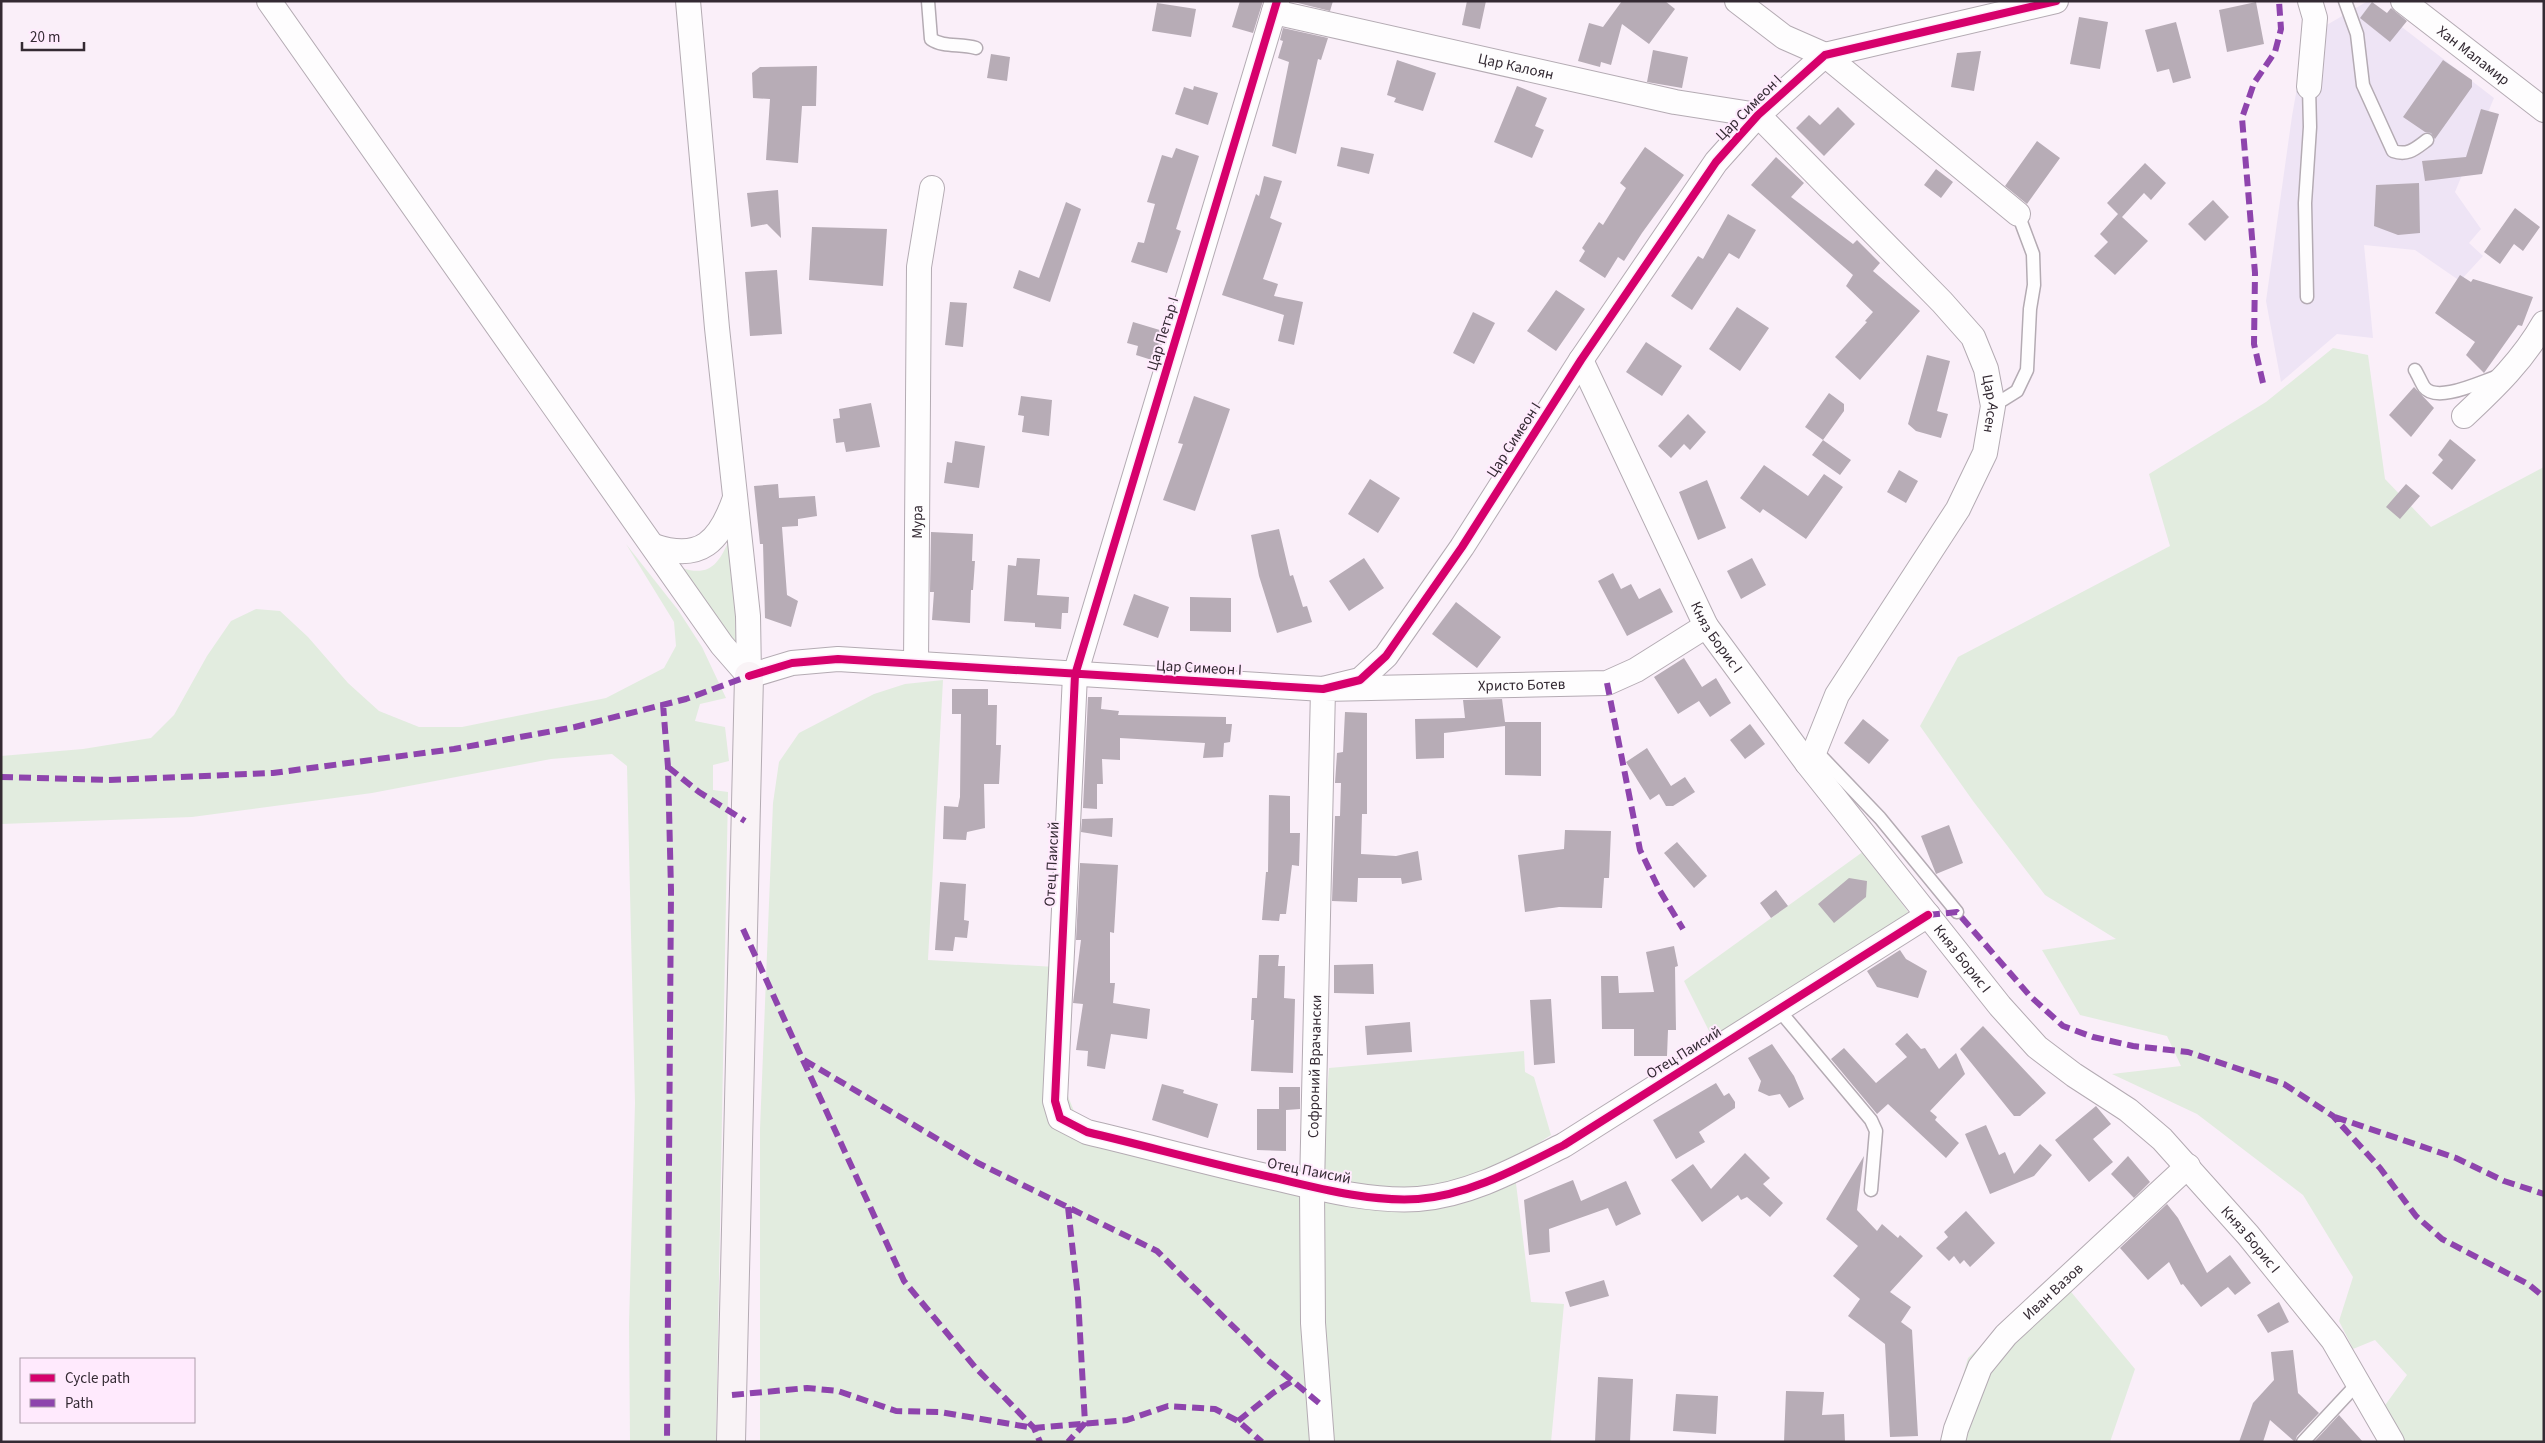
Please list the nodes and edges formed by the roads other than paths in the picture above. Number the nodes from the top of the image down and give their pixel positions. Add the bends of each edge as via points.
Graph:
1 (269, 1) edge
2 (688, 1) edge
3 (928, 1) edge
4 (1737, 1) edge
5 (2056, 1) edge
6 (2310, 1) edge
7 (2345, 1) edge
8 (2403, 1) edge
9 (1275, 6) edge
10 (976, 48) dead end
11 (1825, 56) junction
12 (2309, 88) joint
13 (2544, 110) edge
14 (1758, 115) junction
15 (2427, 140) dead end
16 (932, 188) dead end
17 (2018, 214) joint
18 (2307, 297) dead end
19 (2544, 323) edge
20 (1581, 360) junction
21 (2415, 370) dead end
22 (2508, 373) junction
23 (1993, 406) junction
24 (2464, 416) dead end
25 (736, 497) junction
26 (654, 546) junction
27 (1706, 626) junction
28 (916, 663) junction
29 (1075, 675) junction
30 (749, 676) junction
31 (1323, 690) junction
32 (1811, 757) junction
33 (1957, 912) dead end
34 (1928, 915) junction
35 (1779, 1010) junction
36 (2188, 1166) junction
37 (1312, 1187) junction
38 (1871, 1190) dead end
39 (2358, 1383) junction
40 (731, 1442) edge
41 (1322, 1442) edge
42 (1954, 1442) edge
43 (2303, 1442) edge
44 (2392, 1442) edge

1 - 26 street
2 - 25 street via 716,318
3 - 10 lane via 931,39 938,44 966,44
4 - 11 street via 1784,37
5 - 11 street, Цар Симеон I
6 - 12 street via 2315,18
7 - 15 lane via 2357,34 2363,85 2393,151 2410,153
8 - 13 street, Хан Маламир
9 - 14 street, Цар Калоян via 1675,102
9 - 29 street, Цар Петър I
11 - 14 street, Цар Симеон I
11 - 17 street
12 - 18 lane via 2305,203
14 - 20 street, Цар Симеон I via 1716,162
14 - 23 street, Цар Асен via 1973,337 1986,369
16 - 28 street, Мура via 919,267
17 - 23 lane via 2033,254 2034,285 2027,370 2017,391
19 - 22 street via 2532,345
20 - 27 street, Княз Борис I
20 - 31 street, Цар Симеон I via 1462,547 1386,656 1360,680
21 - 22 lane via 2425,388 2434,394 2444,394
22 - 24 street
23 - 32 street, Цар Асен via 1985,453 1958,509 1837,695
25 - 26 street via 719,535 706,544 691,551 674,553
25 - 30 street via 748,616
26 - 30 street via 722,645
27 - 31 street, Христо Ботев via 1636,670 1607,683
27 - 32 street, Княз Борис I
28 - 29 street, Цар Симеон I
28 - 30 street, Цар Симеон I via 838,659 792,663
29 - 31 street, Цар Симеон I
29 - 37 street, Отец Паисий via 1056,1085 1060,1118 1087,1132
30 - 40 street
31 - 37 street, Софроний Врачански
32 - 33 lane via 1880,818
32 - 34 street, Княз Борис I
34 - 35 street, Отец Паисий
34 - 36 street, Княз Борис I via 2000,1006 2038,1047 2128,1110 2162,1138
35 - 37 street, Отец Паисий via 1564,1145 1508,1174 1468,1188 1419,1199 1372,1197
35 - 38 lane via 1876,1131
36 - 39 street, Княз Борис I via 2333,1340
36 - 42 street, Иван Вазов via 2006,1335 1980,1367
37 - 41 street, Софроний Врачански via 1313,1323
39 - 43 lane
39 - 44 street, Княз Борис I

